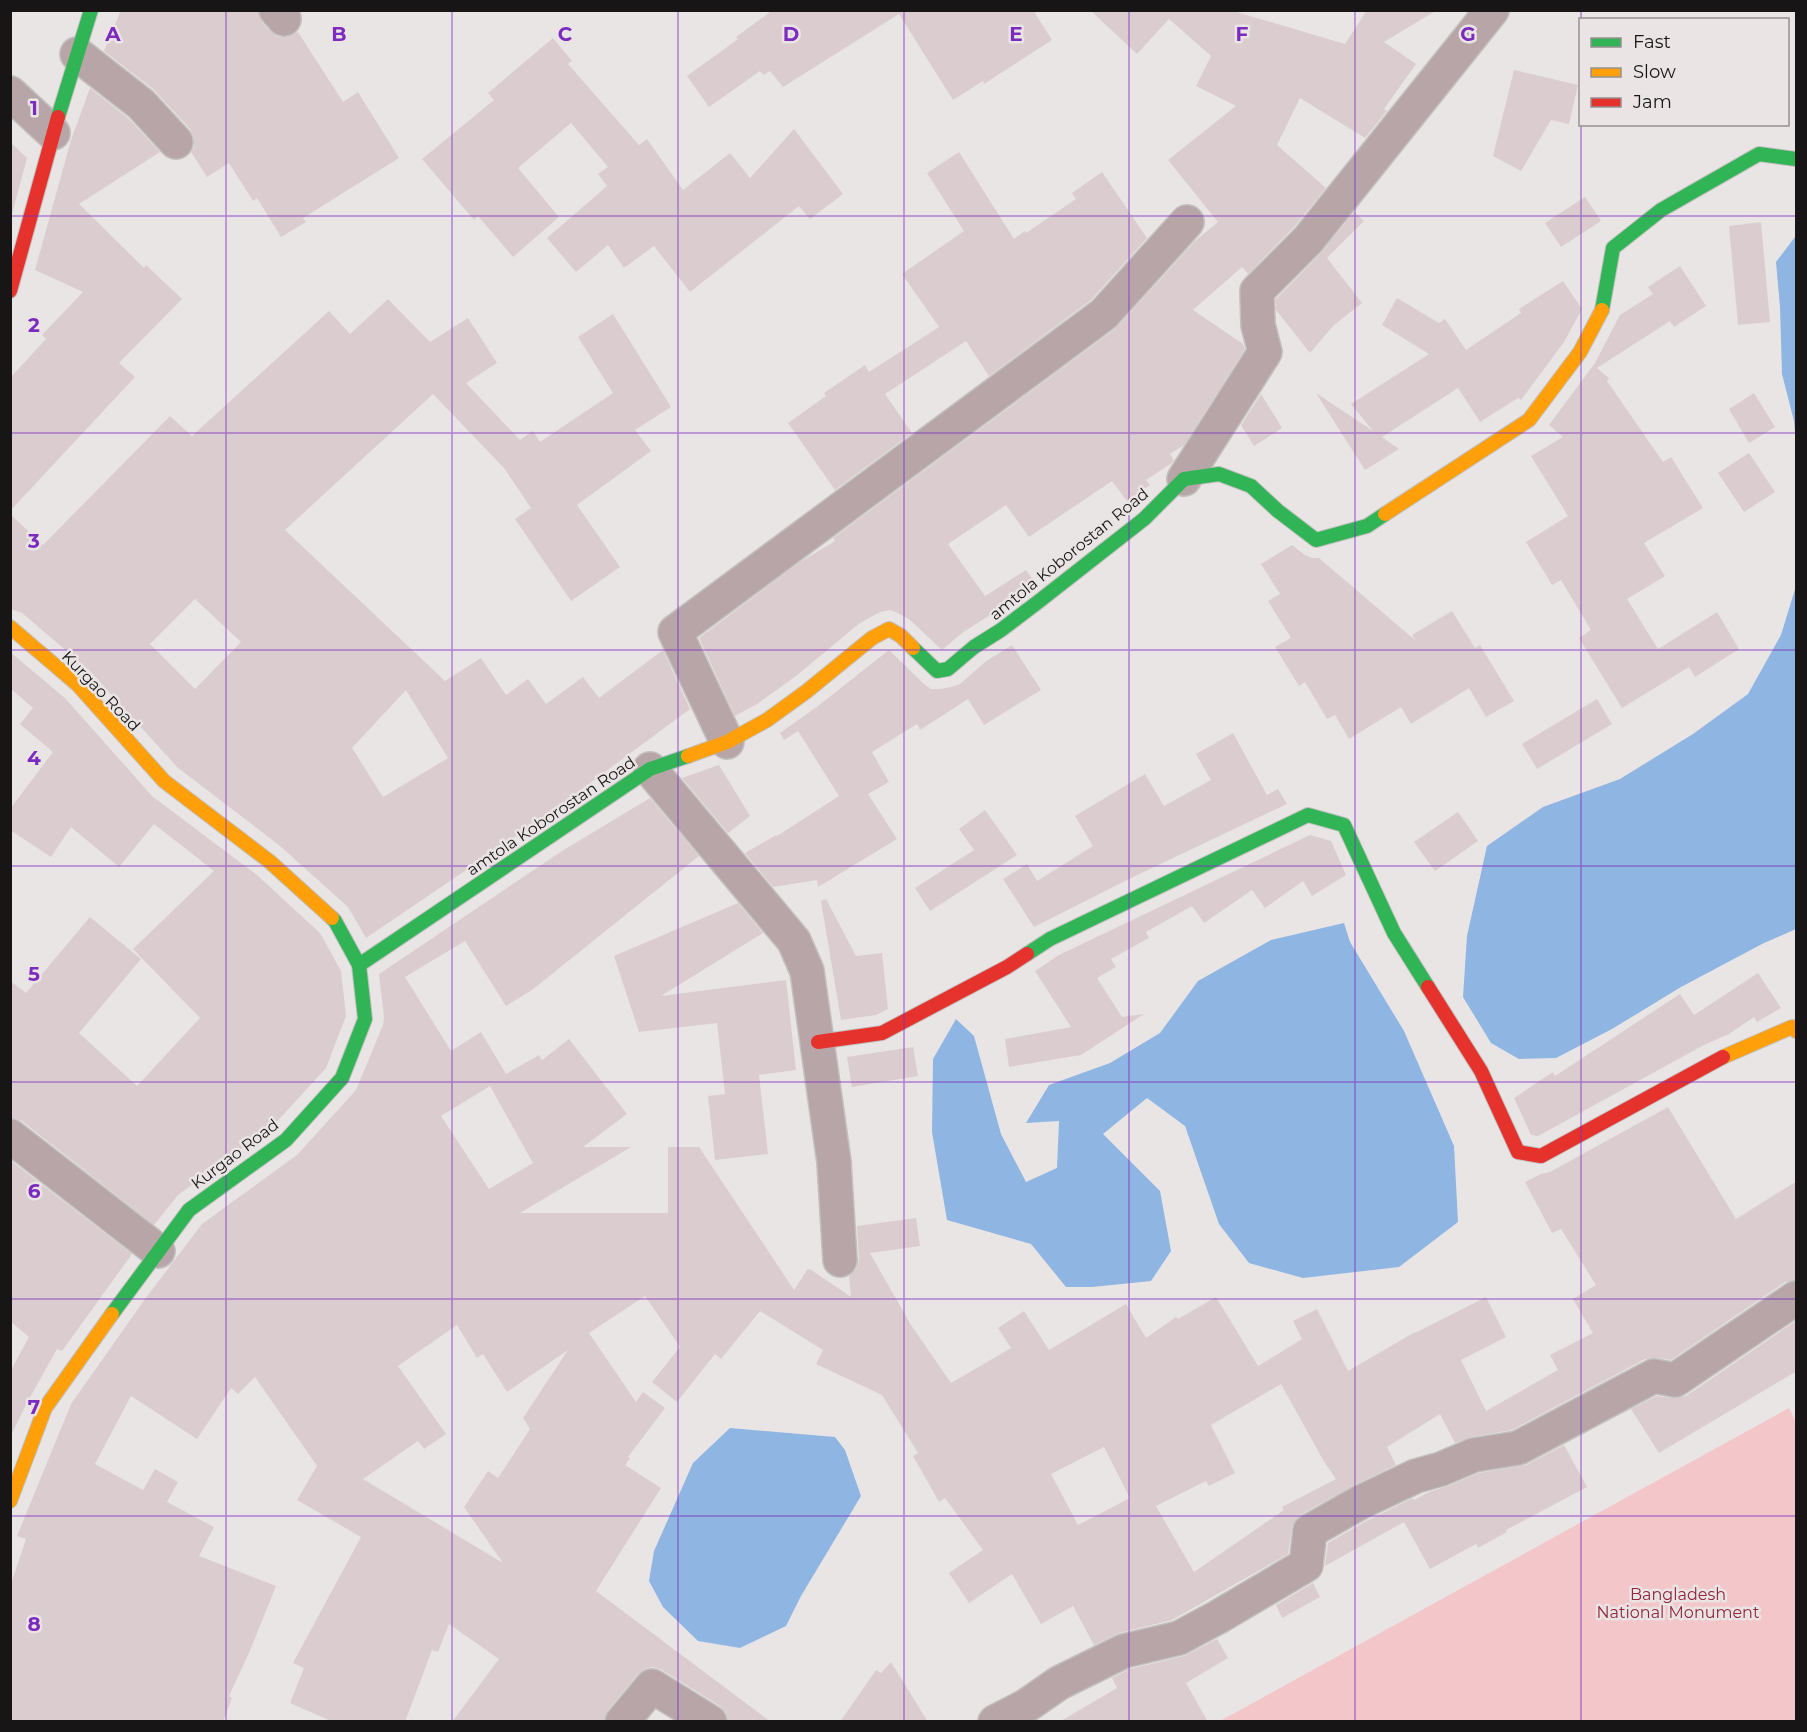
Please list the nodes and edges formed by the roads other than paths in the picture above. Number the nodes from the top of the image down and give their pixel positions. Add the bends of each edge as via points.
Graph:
1 (91, 10) edge
2 (1492, 10) edge
3 (77, 54) junction
4 (10, 93) edge
5 (53, 133) junction
6 (176, 142) dead end
7 (1797, 159) edge
8 (1187, 222) dead end
9 (10, 291) edge
10 (1184, 479) junction
11 (10, 627) edge
12 (727, 742) junction
13 (650, 769) junction
14 (359, 965) junction
15 (1797, 1031) edge
16 (818, 1042) junction
17 (10, 1136) edge
18 (158, 1251) junction
19 (840, 1260) dead end
20 (1797, 1298) edge
21 (10, 1501) edge
22 (622, 1722) edge
23 (710, 1722) edge
24 (995, 1722) edge

1 - 3 street
2 - 10 street via 1308,240 1257,291 1258,325 1265,352
3 - 5 street
3 - 6 street via 141,104
4 - 5 street
5 - 9 street
7 - 10 street via 1758,154 1661,210 1613,248 1602,311 1580,352 1529,420 1367,526 1316,540 1251,486 1219,474
8 - 12 street via 1104,314 675,632
10 - 12 street, amtola Koborostan Road via 1144,519 948,669 938,670 889,629 767,720
11 - 14 street, Kurgao Road via 78,686 164,781 269,861 335,921
12 - 13 street, amtola Koborostan Road
13 - 14 street, amtola Koborostan Road
13 - 16 street via 794,942 807,971
14 - 18 street, Kurgao Road via 365,1019 342,1078 286,1140 189,1210
15 - 16 street via 1792,1027 1713,1061 1541,1156 1518,1152 1481,1071 1394,933 1344,825 1308,815 1050,939 1007,968 882,1033
16 - 19 street via 834,1162
17 - 18 street
18 - 21 street, Kurgao Road via 45,1408
20 - 24 street via 1674,1380 1654,1376 1518,1448 1474,1455 1359,1503 1310,1531 1306,1565 1272,1586 1179,1638 1124,1651 1083,1670
22 - 23 street via 652,1686

